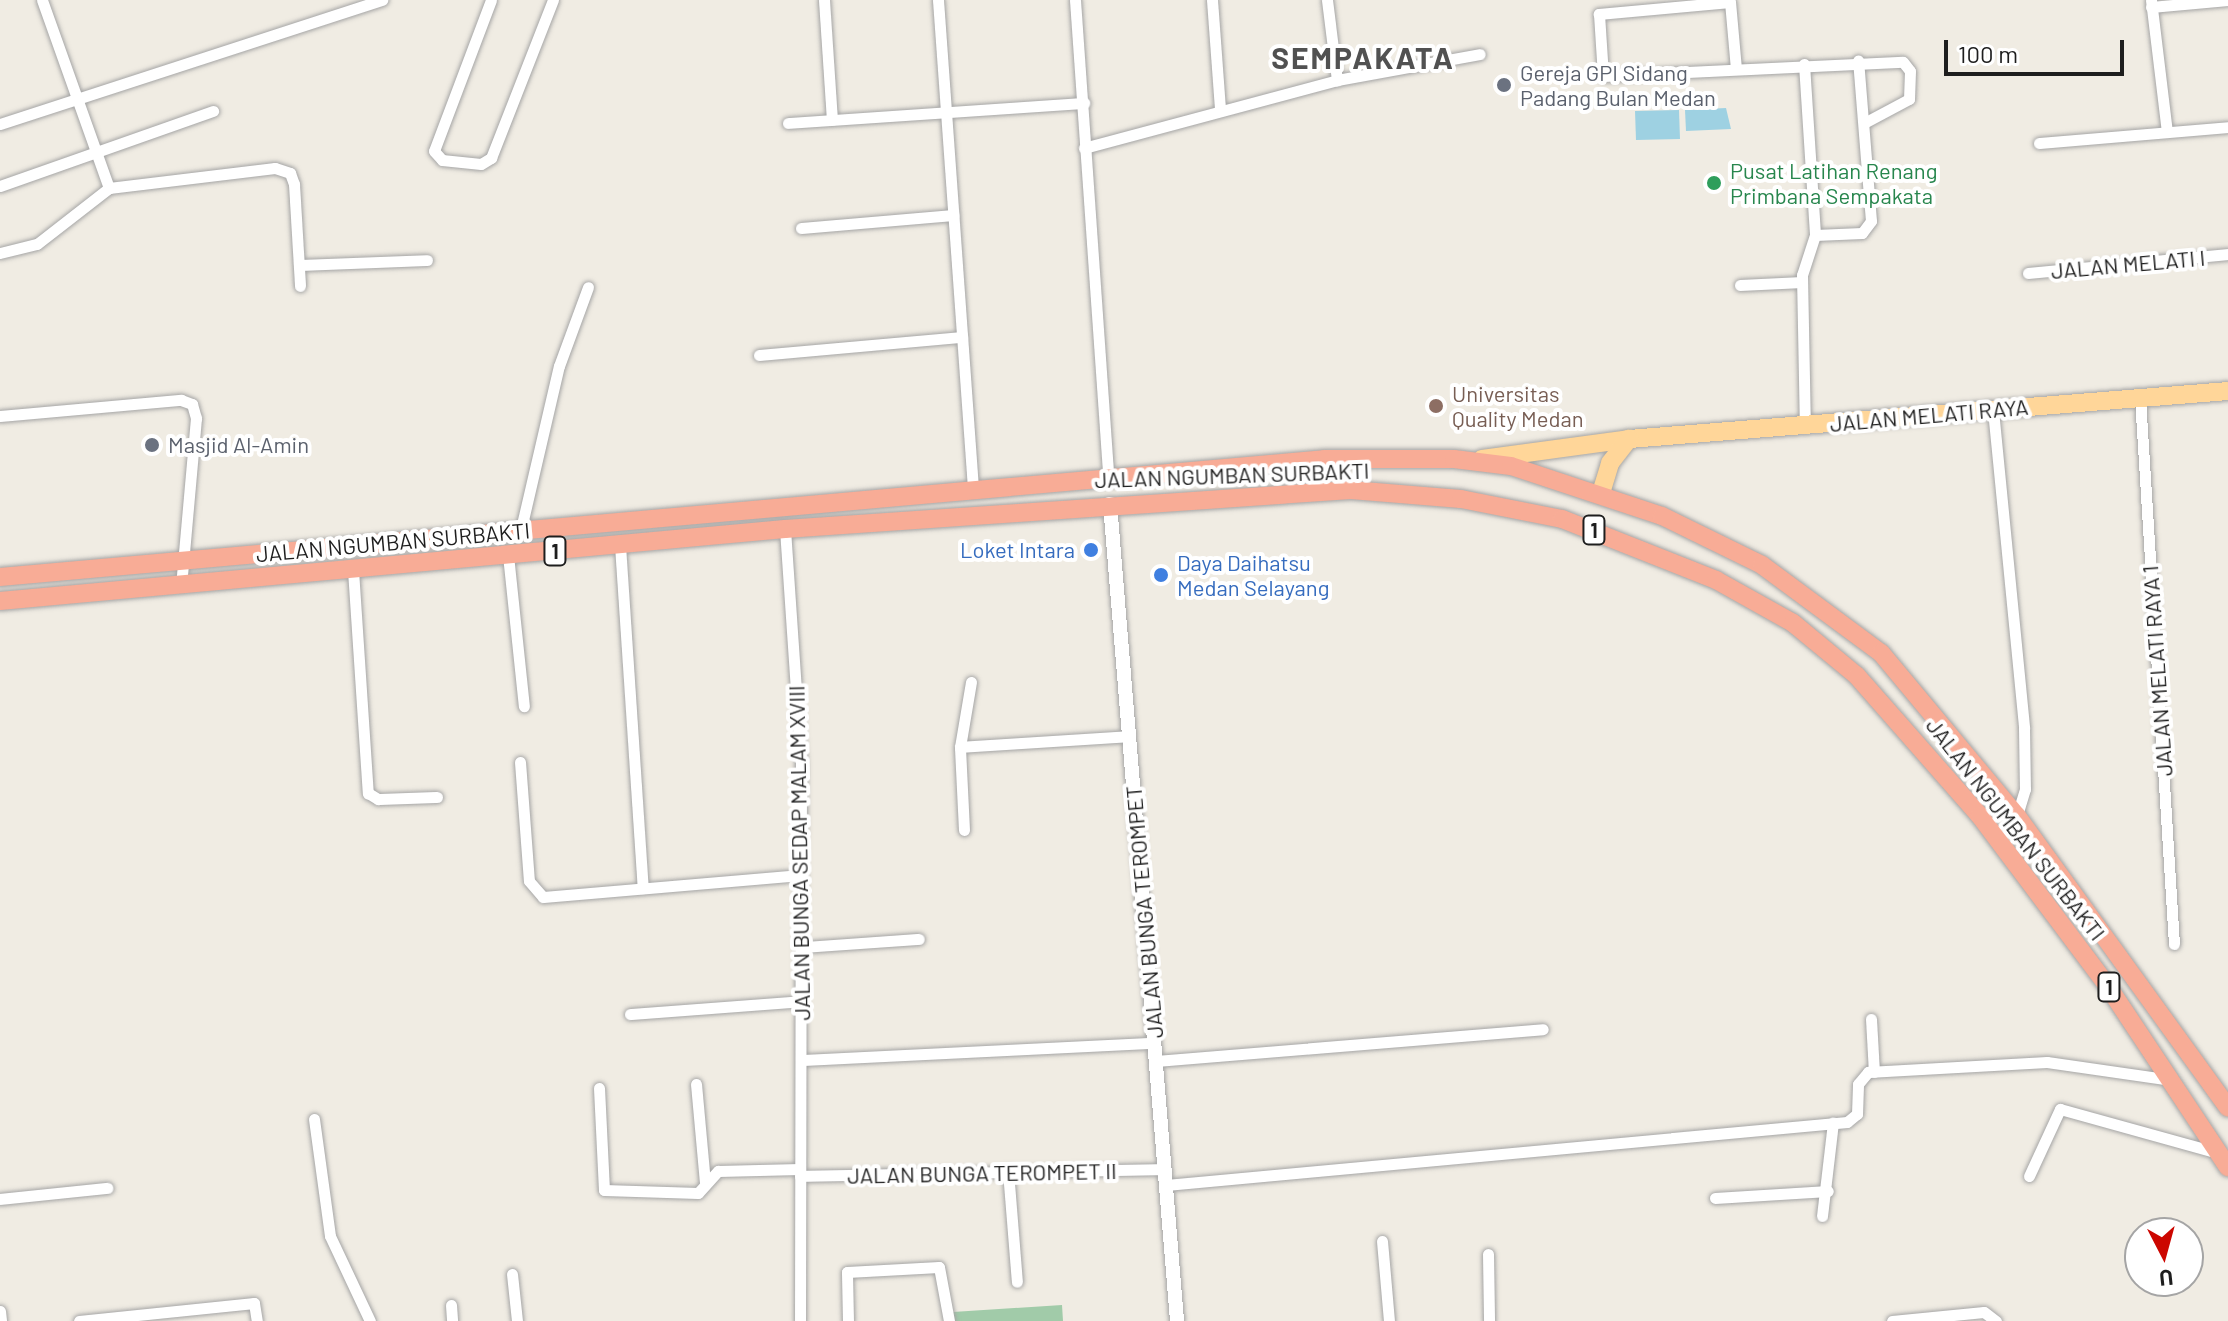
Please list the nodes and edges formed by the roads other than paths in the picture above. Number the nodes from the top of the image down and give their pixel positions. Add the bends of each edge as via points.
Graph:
1 (42, 0) edge
2 (382, 0) edge
3 (491, 0) edge
4 (553, 0) edge
5 (824, 0) edge
6 (938, 0) edge
7 (1075, 0) edge
8 (1212, 0) edge
9 (1327, 0) edge
10 (2228, 0) edge
11 (2151, 4) edge
12 (1480, 54) dead end
13 (1858, 61) junction
14 (1804, 64) junction
15 (1736, 69) junction
16 (1337, 80) junction
17 (74, 99) junction
18 (1084, 103) junction
19 (1220, 110) junction
20 (213, 111) dead end
21 (946, 112) junction
22 (832, 120) junction
23 (788, 123) dead end
24 (1864, 123) junction
25 (0, 124) edge
26 (2228, 127) edge
27 (2167, 132) junction
28 (2039, 143) dead end
29 (1084, 148) junction
30 (94, 153) junction
31 (0, 186) edge
32 (109, 188) junction
33 (953, 215) junction
34 (801, 228) dead end
35 (1815, 235) junction
36 (0, 253) edge
37 (2228, 254) edge
38 (427, 260) dead end
39 (299, 265) junction
40 (2028, 273) dead end
41 (1802, 282) junction
42 (1740, 285) dead end
43 (300, 286) dead end
44 (588, 287) dead end
45 (962, 337) junction
46 (759, 355) dead end
47 (2228, 391) edge
48 (2140, 398) junction
49 (1993, 410) junction
50 (0, 416) edge
51 (1805, 425) junction
52 (1629, 439) junction
53 (1475, 460) junction
54 (1109, 481) junction
55 (973, 492) junction
56 (1601, 493) junction
57 (1110, 504) junction
58 (785, 529) junction
59 (520, 533) junction
60 (620, 545) junction
61 (508, 555) junction
62 (183, 562) junction
63 (353, 570) junction
64 (0, 577) edge
65 (181, 586) junction
66 (0, 601) edge
67 (971, 682) dead end
68 (524, 706) dead end
69 (1130, 736) junction
70 (960, 747) junction
71 (520, 762) dead end
72 (437, 797) dead end
73 (2002, 799) junction
74 (1980, 816) junction
75 (2017, 816) junction
76 (964, 830) dead end
77 (801, 875) junction
78 (643, 888) junction
79 (919, 939) dead end
80 (2174, 944) dead end
81 (804, 947) junction
82 (802, 1001) junction
83 (630, 1014) dead end
84 (1871, 1019) dead end
85 (1543, 1029) dead end
86 (1154, 1043) junction
87 (803, 1060) junction
88 (1156, 1061) junction
89 (1874, 1072) junction
90 (2175, 1080) junction
91 (696, 1084) dead end
92 (2220, 1084) edge
93 (599, 1088) dead end
94 (2228, 1108) edge
95 (314, 1119) dead end
96 (1833, 1123) junction
97 (2224, 1160) edge
98 (1164, 1169) junction
99 (1008, 1171) junction
100 (800, 1172) junction
101 (2029, 1176) dead end
102 (705, 1183) junction
103 (1166, 1185) junction
104 (107, 1188) dead end
105 (1828, 1191) junction
106 (1715, 1198) dead end
107 (0, 1199) edge
108 (1822, 1216) dead end
109 (1382, 1241) dead end
110 (1488, 1254) dead end
111 (512, 1274) dead end
112 (1017, 1282) dead end
113 (451, 1305) dead end
114 (0, 1311) edge
115 (1, 1321) edge
116 (79, 1321) edge
117 (257, 1321) edge
118 (370, 1321) edge
119 (452, 1321) edge
120 (517, 1321) edge
121 (800, 1321) edge
122 (848, 1321) edge
123 (949, 1321) edge
124 (1177, 1321) edge
125 (1389, 1321) edge
126 (1489, 1321) edge
127 (1892, 1321) edge
128 (1996, 1321) edge

1 - 17 street
2 - 17 street
3 - 4 street via 434,151 442,160 481,164 491,158
5 - 22 street
6 - 21 street
7 - 18 street
8 - 19 street
9 - 16 street
10 - 11 street
11 - 27 street
12 - 16 street
13 - 14 street
13 - 24 street
13 - 24 street via 1891,59 1910,71 1909,99
14 - 15 street
14 - 35 street
15 - 15 street via 1603,76 1599,14 1730,2
16 - 19 street
17 - 25 street
17 - 30 street
18 - 21 street
18 - 29 street
19 - 29 street
20 - 30 street
21 - 22 street
21 - 33 street
22 - 23 street
24 - 35 street via 1871,221 1862,233
26 - 27 street
27 - 28 street
29 - 54 street
30 - 31 street
30 - 32 street
32 - 36 street via 37,244
32 - 39 street via 284,170 294,184
33 - 34 street
33 - 45 street
35 - 41 street
37 - 40 street, JALAN MELATI I
38 - 39 street
39 - 43 street
41 - 42 street
41 - 51 street
44 - 59 street via 559,366
45 - 46 street
45 - 55 street
47 - 48 main road, JALAN MELATI RAYA
48 - 49 main road, JALAN MELATI RAYA
48 - 80 street, JALAN MELATI RAYA 1
49 - 51 main road, JALAN MELATI RAYA
49 - 75 street via 2024,728 2025,789
50 - 62 street via 181,400 192,404 196,418
51 - 52 main road, JALAN MELATI RAYA
52 - 53 main road, JALAN MELATI RAYA
52 - 56 main road via 1610,463
53 - 54 highway, JALAN NGUMBAN SURBAKTI / 1 via 1324,459
53 - 56 highway, JALAN NGUMBAN SURBAKTI / 1
54 - 55 highway, JALAN NGUMBAN SURBAKTI / 1
55 - 59 highway, JALAN NGUMBAN SURBAKTI / 1
56 - 73 highway, JALAN NGUMBAN SURBAKTI / 1 via 1734,551 1822,604 1881,653
57 - 58 highway, JALAN NGUMBAN SURBAKTI / 1
57 - 69 street, JALAN BUNGA TEROMPET
57 - 74 highway, JALAN NGUMBAN SURBAKTI / 1 via 1351,490 1562,519 1642,547 1793,623 1857,676
58 - 60 highway, JALAN NGUMBAN SURBAKTI / 1
58 - 77 street, JALAN BUNGA SEDAP MALAM XVIII via 801,762
59 - 62 highway, JALAN NGUMBAN SURBAKTI / 1
60 - 61 highway, JALAN NGUMBAN SURBAKTI / 1
60 - 78 street
61 - 63 highway, JALAN NGUMBAN SURBAKTI / 1
61 - 68 street
62 - 64 highway, JALAN NGUMBAN SURBAKTI / 1
62 - 65 street
63 - 65 highway, JALAN NGUMBAN SURBAKTI / 1
63 - 72 street via 368,793 378,799
65 - 66 highway, JALAN NGUMBAN SURBAKTI / 1
67 - 70 street
69 - 70 street
69 - 86 street, JALAN BUNGA TEROMPET
70 - 76 street
71 - 78 street via 534,892 554,897
73 - 74 highway
73 - 75 highway, JALAN NGUMBAN SURBAKTI / 1
74 - 90 highway, JALAN NGUMBAN SURBAKTI / 1
75 - 92 highway, JALAN NGUMBAN SURBAKTI / 1
77 - 78 street
77 - 81 street, JALAN BUNGA SEDAP MALAM XVIII
79 - 81 street
81 - 82 street, JALAN BUNGA SEDAP MALAM XVIII
82 - 83 street
82 - 87 street, JALAN BUNGA SEDAP MALAM XVIII
84 - 89 street
85 - 88 street
86 - 87 street
86 - 88 street, JALAN BUNGA TEROMPET
87 - 100 street, JALAN BUNGA SEDAP MALAM XVIII
88 - 98 street, JALAN BUNGA TEROMPET
89 - 90 street via 2047,1062
89 - 96 street via 1859,1079 1857,1114
90 - 97 highway, JALAN NGUMBAN SURBAKTI / 1
91 - 102 street
92 - 94 highway, JALAN NGUMBAN SURBAKTI / 1
93 - 102 street, JALAN BUNGA TEROMPET II via 604,1190 694,1194
95 - 118 street via 330,1236
96 - 103 street
96 - 105 street
97 - 101 street via 2060,1109
98 - 99 street, JALAN BUNGA TEROMPET II
98 - 103 street, JALAN BUNGA TEROMPET
99 - 100 street, JALAN BUNGA TEROMPET II
99 - 112 street
100 - 102 street, JALAN BUNGA TEROMPET II via 718,1171
100 - 121 street, JALAN BUNGA SEDAP MALAM XVIII
103 - 124 street, JALAN BUNGA TEROMPET
104 - 107 street
105 - 106 street
105 - 108 street
109 - 125 street
110 - 126 street
111 - 120 street
113 - 119 street
114 - 115 street
116 - 117 street via 254,1303
122 - 123 street via 847,1272 939,1267
127 - 128 street via 1984,1312

